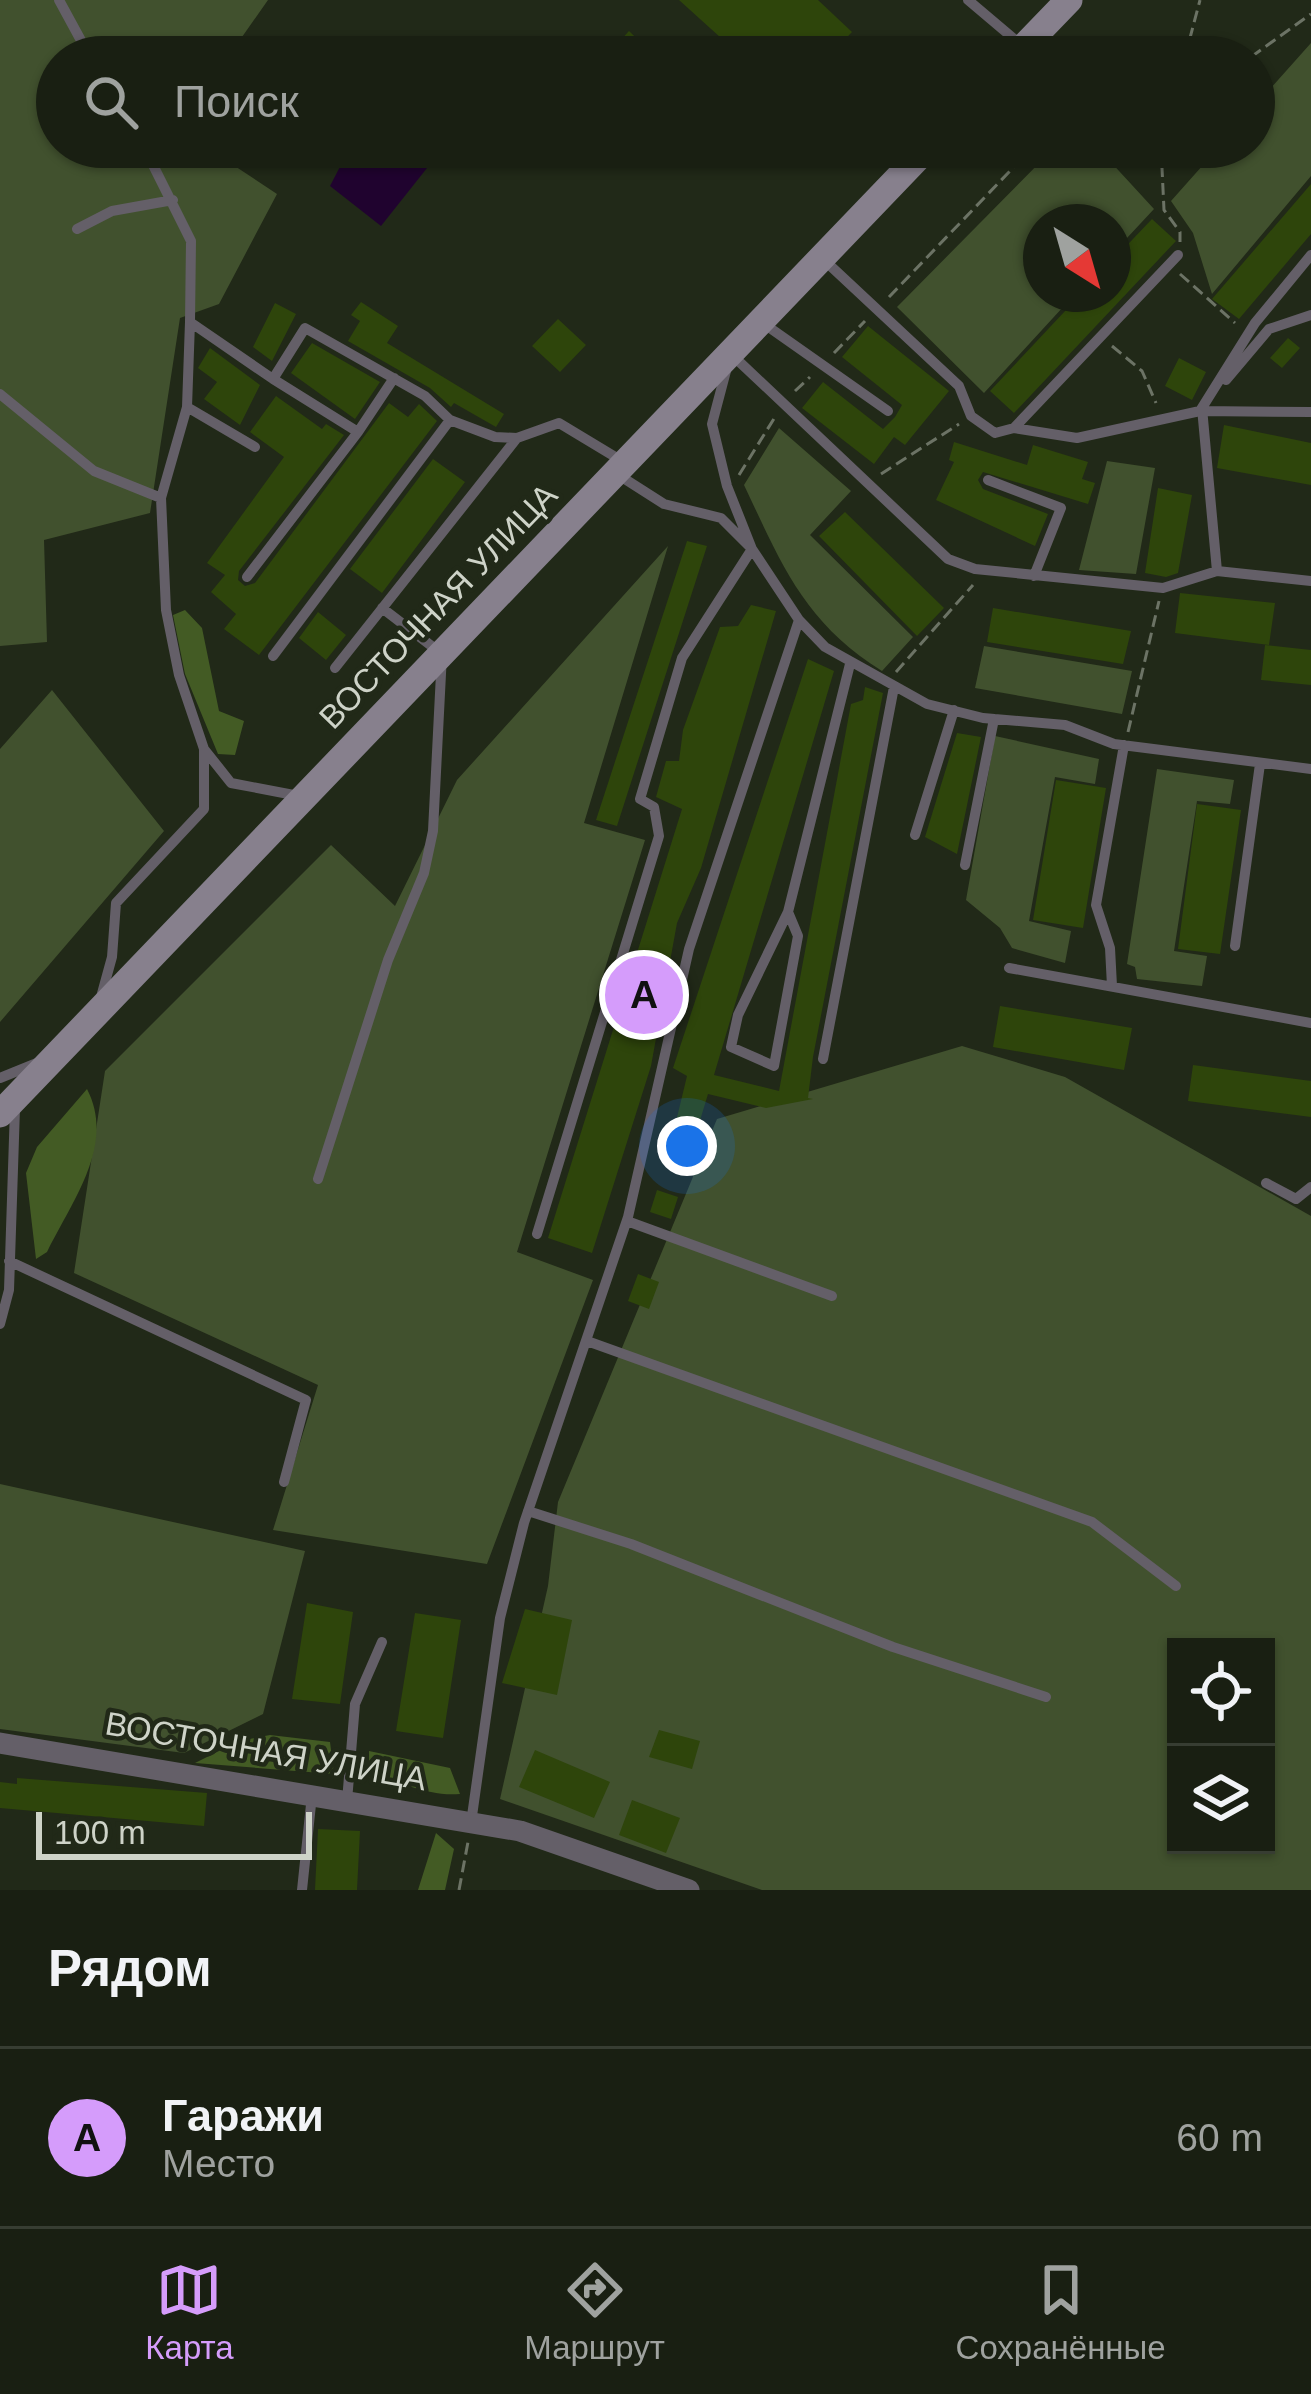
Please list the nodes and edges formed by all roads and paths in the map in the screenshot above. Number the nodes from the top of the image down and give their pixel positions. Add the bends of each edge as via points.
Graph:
1 (59, 0) edge
2 (968, 0) edge
3 (1069, 0) edge
4 (1200, 0) edge
5 (1311, 14) edge
6 (79, 36) edge
7 (1003, 36) edge
8 (1034, 36) edge
9 (1191, 36) edge
10 (1275, 40) edge
11 (155, 168) edge
12 (908, 168) edge
13 (1162, 168) edge
14 (173, 200) junction
15 (76, 229) dead end
16 (1311, 254) edge
17 (822, 258) junction
18 (1174, 260) junction
19 (1311, 315) edge
20 (190, 322) junction
21 (760, 322) junction
22 (1255, 323) junction
23 (1101, 337) junction
24 (730, 353) junction
25 (273, 379) junction
26 (394, 379) junction
27 (0, 394) edge
28 (187, 406) junction
29 (888, 411) dead end
30 (1200, 411) junction
31 (1311, 412) edge
32 (971, 416) junction
33 (450, 419) junction
34 (1162, 419) junction
35 (1014, 428) junction
36 (358, 432) junction
37 (518, 438) junction
38 (255, 447) dead end
39 (620, 468) junction
40 (988, 480) dead end
41 (868, 482) junction
42 (160, 498) junction
43 (752, 549) junction
44 (987, 570) junction
45 (1217, 571) junction
46 (1034, 576) junction
47 (247, 577) dead end
48 (1311, 581) edge
49 (1162, 588) junction
50 (382, 608) junction
51 (799, 620) junction
52 (442, 654) junction
53 (273, 656) dead end
54 (850, 664) junction
55 (335, 668) dead end
56 (890, 685) junction
57 (954, 710) junction
58 (994, 718) junction
59 (1124, 746) junction
60 (204, 749) junction
61 (1260, 764) junction
62 (1311, 769) edge
63 (304, 797) junction
64 (916, 836) dead end
65 (965, 865) dead end
66 (788, 912) junction
67 (1235, 946) dead end
68 (1009, 968) dead end
69 (1112, 986) junction
70 (97, 1013) junction
71 (1311, 1023) edge
72 (823, 1059) dead end
73 (5, 1097) edge
74 (318, 1179) dead end
75 (1266, 1183) dead end
76 (1311, 1187) edge
77 (627, 1221) junction
78 (538, 1234) dead end
79 (9, 1261) junction
80 (832, 1296) dead end
81 (0, 1324) edge
82 (587, 1341) junction
83 (284, 1482) dead end
84 (528, 1511) junction
85 (1176, 1586) dead end
86 (382, 1642) dead end
87 (1046, 1697) dead end
88 (0, 1743) edge
89 (312, 1795) junction
90 (347, 1801) junction
91 (471, 1822) junction
92 (302, 1890) edge
93 (459, 1890) edge
94 (688, 1890) edge

1 - 6 lane
2 - 7 lane
3 - 8 main road
4 - 9 path
5 - 10 path
11 - 14 lane
12 - 17 main road, ВОСТОЧНАЯ УЛИЦА
13 - 18 path via 1164,210 1180,232
14 - 15 lane via 112,211
14 - 20 lane via 191,241
16 - 22 lane
17 - 21 main road, ВОСТОЧНАЯ УЛИЦА
17 - 32 lane via 958,386
18 - 22 path via 1231,322
18 - 23 lane
19 - 30 lane via 1269,329
20 - 25 lane
20 - 28 lane
21 - 24 main road, ВОСТОЧНАЯ УЛИЦА
21 - 29 lane
22 - 30 lane
23 - 34 path via 1142,371
23 - 35 lane
24 - 39 main road, ВОСТОЧНАЯ УЛИЦА
24 - 41 lane
24 - 43 lane via 712,424
25 - 26 lane via 305,328
25 - 36 lane
26 - 33 lane
26 - 36 lane
27 - 42 lane via 94,471
28 - 38 lane
28 - 42 lane
30 - 31 lane
30 - 34 lane
30 - 45 lane
32 - 35 lane via 995,433
32 - 41 path
33 - 37 lane
33 - 53 lane
34 - 35 lane via 1077,438
36 - 47 lane
37 - 39 lane via 559,423
37 - 50 lane
39 - 43 lane via 664,504 722,518
39 - 52 main road, ВОСТОЧНАЯ УЛИЦА
40 - 46 lane via 1061,508
41 - 44 lane via 948,559
42 - 60 lane via 166,610
43 - 51 lane
43 - 78 lane via 682,658 640,799 654,807 659,836
44 - 46 lane
44 - 56 path
45 - 48 lane
45 - 49 lane
46 - 49 lane
49 - 59 path
50 - 52 lane
50 - 55 lane
51 - 54 lane
51 - 77 lane via 689,949
52 - 63 main road, ВОСТОЧНАЯ УЛИЦА
52 - 74 lane via 424,873
54 - 56 lane
54 - 66 lane
56 - 57 lane
56 - 72 lane
57 - 58 lane
57 - 64 lane
58 - 59 lane via 1065,725
58 - 65 lane
59 - 61 lane
59 - 69 lane via 1096,905
60 - 63 lane via 231,783
60 - 70 lane via 204,809 116,903
61 - 62 lane
61 - 67 lane
63 - 70 main road, ВОСТОЧНАЯ УЛИЦА
66 - 66 lane via 798,936 774,1066 731,1047
68 - 69 lane
69 - 71 lane
70 - 73 main road, ВОСТОЧНАЯ УЛИЦА
73 - 79 lane
75 - 76 lane via 1296,1198
77 - 80 lane
77 - 82 lane
79 - 81 lane
79 - 83 lane via 306,1400
82 - 84 lane
82 - 85 lane via 1092,1522
84 - 87 lane
84 - 91 lane via 500,1618
86 - 90 lane via 355,1704
88 - 89 street, ВОСТОЧНАЯ УЛИЦА
89 - 90 street, ВОСТОЧНАЯ УЛИЦА
89 - 92 lane
90 - 91 street, ВОСТОЧНАЯ УЛИЦА
91 - 93 path
91 - 94 street, ВОСТОЧНАЯ УЛИЦА via 520,1831

